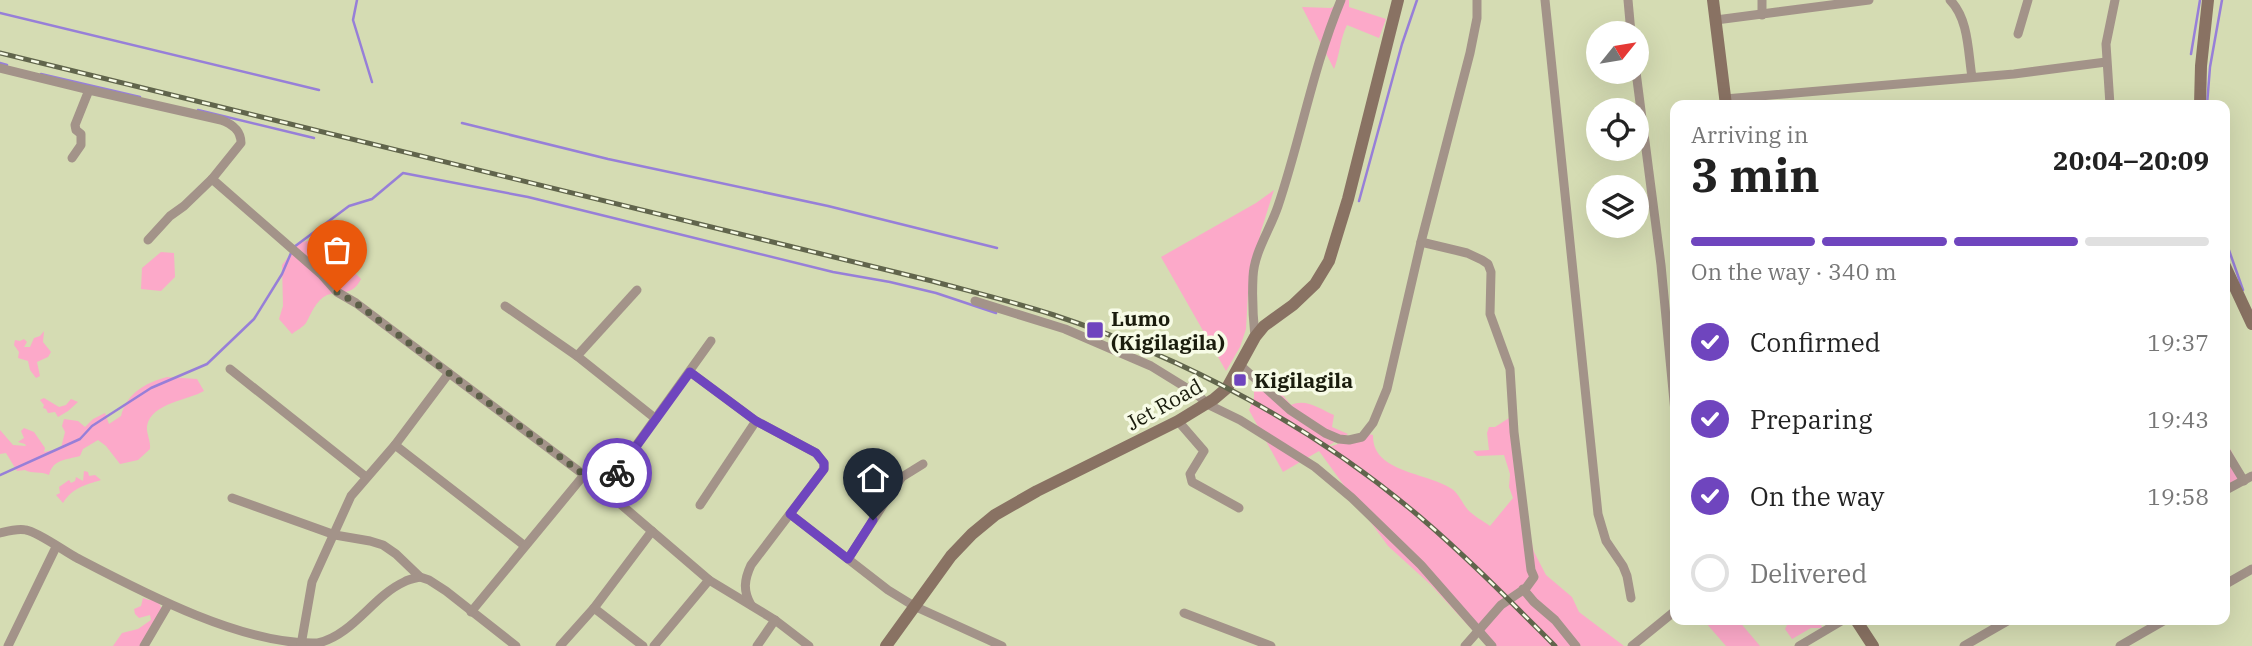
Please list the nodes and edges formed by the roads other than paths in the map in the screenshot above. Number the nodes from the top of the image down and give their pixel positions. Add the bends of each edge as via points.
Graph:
1 (1341, 0) edge
2 (1398, 0) edge
3 (1477, 0) edge
4 (1545, 0) edge
5 (1628, 0) edge
6 (1713, 0) edge
7 (1762, 0) edge
8 (1869, 0) edge
9 (1950, 0) edge
10 (2028, 0) edge
11 (2115, 0) edge
12 (2208, 0) edge
13 (1851, 1) edge
14 (1762, 15) junction
15 (1716, 20) junction
16 (1630, 21) edge
17 (2018, 34) dead end
18 (2106, 62) junction
19 (0, 68) edge
20 (1972, 78) junction
21 (1638, 84) edge
22 (89, 89) junction
23 (1725, 100) edge
24 (1746, 100) edge
25 (2110, 100) edge
26 (2200, 100) edge
27 (72, 158) dead end
28 (212, 179) junction
29 (148, 240) dead end
30 (1421, 242) junction
31 (2230, 277) edge
32 (636, 290) dead end
33 (975, 301) dead end
34 (505, 306) dead end
35 (2252, 324) edge
36 (1255, 337) junction
37 (711, 341) dead end
38 (577, 356) junction
39 (1670, 360) edge
40 (1240, 365) junction
41 (230, 369) dead end
42 (690, 372) junction
43 (449, 373) junction
44 (1207, 404) junction
45 (656, 419) junction
46 (756, 421) junction
47 (1178, 421) junction
48 (395, 444) junction
49 (2230, 456) edge
50 (923, 464) dead end
51 (584, 475) junction
52 (366, 477) junction
53 (2248, 478) edge
54 (2230, 488) edge
55 (604, 490) junction
56 (232, 498) dead end
57 (700, 505) dead end
58 (1239, 508) dead end
59 (790, 514) junction
60 (652, 531) junction
61 (0, 533) edge
62 (335, 535) junction
63 (525, 546) junction
64 (55, 547) junction
65 (848, 559) junction
66 (2252, 569) edge
67 (419, 577) junction
68 (709, 580) junction
69 (2230, 582) edge
70 (1523, 589) junction
71 (1631, 598) dead end
72 (168, 605) junction
73 (914, 606) junction
74 (752, 607) junction
75 (594, 608) junction
76 (471, 612) junction
77 (1184, 613) dead end
78 (1670, 615) edge
79 (775, 620) junction
80 (1835, 625) edge
81 (1859, 625) edge
82 (2000, 625) edge
83 (2156, 625) edge
84 (1478, 631) junction
85 (284, 645) edge
86 (301, 645) edge
87 (8, 646) edge
88 (144, 646) edge
89 (516, 646) edge
90 (560, 646) edge
91 (643, 646) edge
92 (654, 646) edge
93 (757, 646) edge
94 (809, 646) edge
95 (886, 646) edge
96 (1002, 646) edge
97 (1271, 646) edge
98 (1465, 646) edge
99 (1492, 646) edge
100 (1576, 646) edge
101 (1632, 646) edge
102 (1799, 646) edge
103 (1874, 646) edge
104 (1964, 646) edge
105 (2120, 646) edge

1 - 36 street via 1257,260 1253,277
2 - 36 main road, Jet Road via 1329,261 1315,285
3 - 30 street via 1470,53
4 - 71 street via 1598,514 1605,541 1627,576
5 - 16 street
6 - 15 main road
7 - 14 street
8 - 13 street
9 - 20 street via 1965,29
10 - 17 street
11 - 18 street
12 - 26 main road
13 - 14 street
14 - 15 street
15 - 23 main road
18 - 20 street
18 - 25 street
19 - 22 street
20 - 24 street
21 - 39 street
22 - 27 street via 75,125 82,145
22 - 28 street via 230,123 238,130 241,143
28 - 29 street
28 - 43 street via 337,292
30 - 40 street via 1387,389 1363,437 1339,439 1325,433 1290,410
30 - 70 street via 1467,253 1488,264 1491,272 1490,314 1510,369 1534,577
31 - 35 main road
32 - 38 street
33 - 44 street via 1065,329 1132,357 1178,381
34 - 38 street
36 - 40 main road, Jet Road
37 - 42 street
38 - 45 street
40 - 44 main road, Jet Road via 1227,388
41 - 52 street
42 - 45 street
42 - 46 street
43 - 48 street
43 - 51 street
44 - 47 main road, Jet Road
44 - 84 street via 1283,446 1332,480 1421,565
45 - 55 street
46 - 57 street
46 - 59 street via 816,453 824,463
47 - 58 street via 1204,451 1190,474 1192,482
47 - 73 main road, Jet Road via 995,515 951,556
48 - 52 street
48 - 63 street
49 - 53 street
50 - 65 street via 902,477
51 - 55 street
51 - 63 street
52 - 62 street via 351,496
53 - 54 street
55 - 60 street
56 - 62 street
59 - 65 street
59 - 74 street via 747,572 744,584
60 - 68 street
60 - 75 street
61 - 64 street via 28,530
62 - 67 street via 383,545
62 - 86 street via 313,582
63 - 76 street
64 - 72 street
64 - 87 street
65 - 73 street
66 - 69 street
67 - 76 street
67 - 86 street via 388,592 339,633
68 - 74 street
68 - 92 street
70 - 84 street
70 - 100 street
72 - 85 street via 233,635
72 - 88 street
73 - 95 main road, Jet Road
73 - 96 street
74 - 79 street
75 - 90 street
75 - 91 street
76 - 89 street
77 - 97 street
78 - 101 street
79 - 93 street
79 - 94 street
80 - 102 street
81 - 103 main road
82 - 104 street
83 - 105 street
84 - 98 street
84 - 99 street
85 - 86 street

